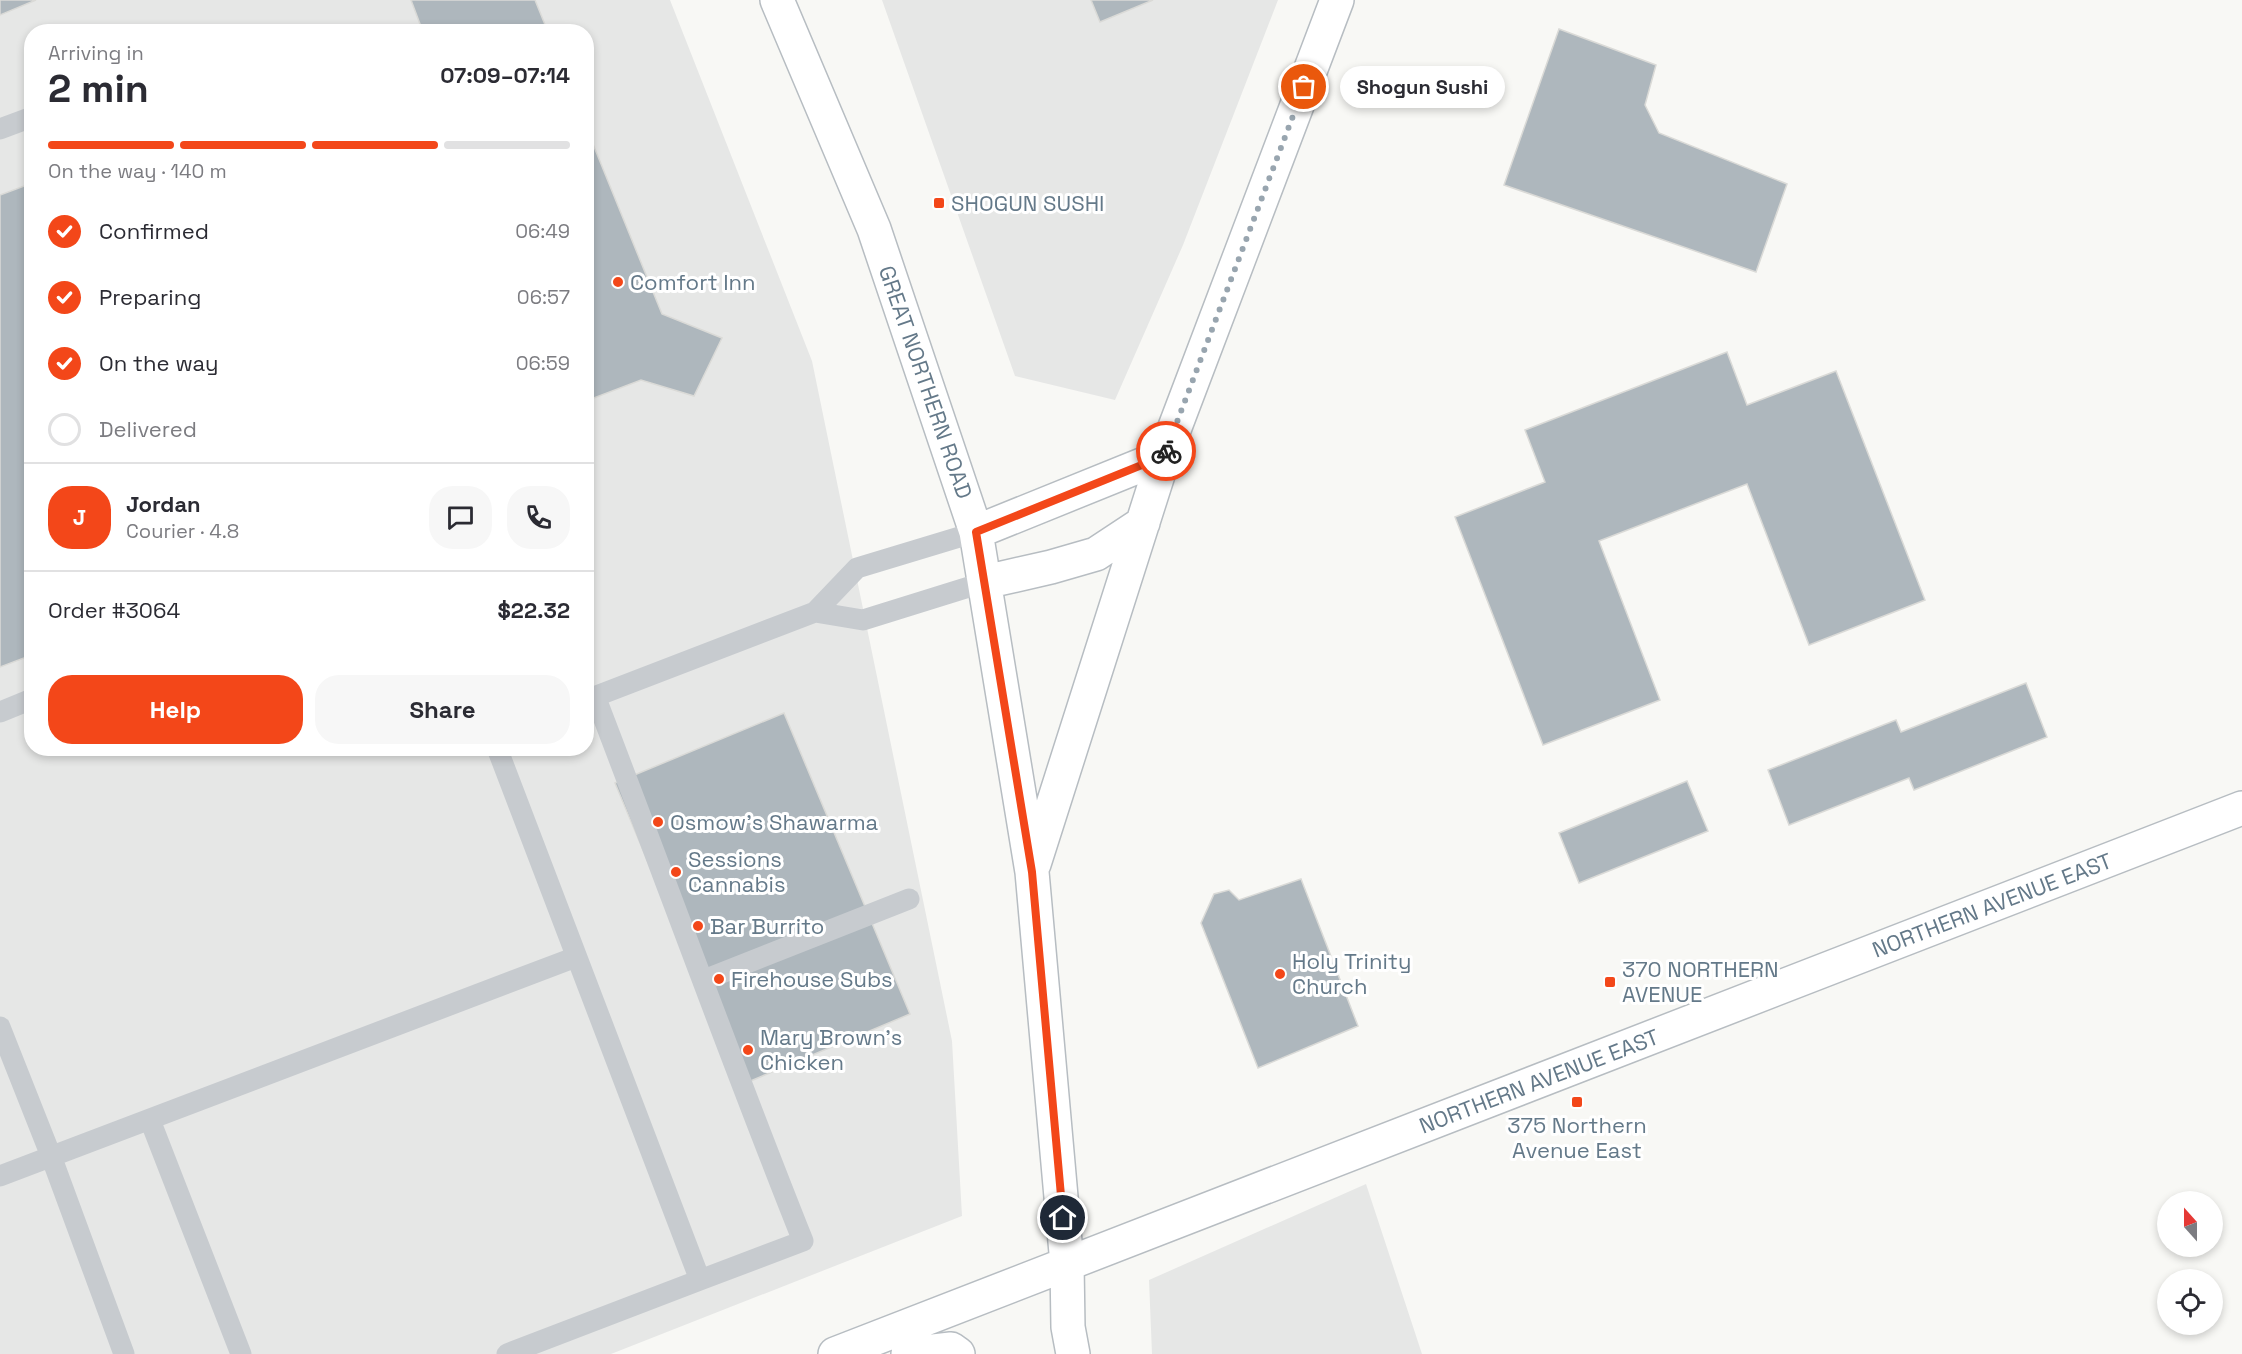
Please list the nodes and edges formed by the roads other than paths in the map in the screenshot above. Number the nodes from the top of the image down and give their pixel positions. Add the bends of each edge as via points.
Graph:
1 (777, 0) edge
2 (1337, 0) edge
3 (24, 120) edge
4 (0, 129) edge
5 (1164, 456) junction
6 (1143, 523) junction
7 (976, 532) junction
8 (985, 582) junction
9 (814, 612) junction
10 (594, 697) edge
11 (24, 702) edge
12 (594, 705) edge
13 (0, 712) edge
14 (500, 756) edge
15 (2242, 808) edge
16 (1032, 872) junction
17 (909, 899) dead end
18 (576, 957) junction
19 (704, 980) junction
20 (0, 1027) edge
21 (150, 1120) junction
22 (51, 1156) junction
23 (0, 1176) edge
24 (1067, 1264) junction
25 (700, 1280) junction
26 (124, 1354) edge
27 (241, 1354) edge
28 (507, 1354) edge
29 (836, 1354) edge
30 (908, 1354) edge
31 (958, 1354) edge
32 (1073, 1354) edge

1 - 7 main road, GREAT NORTHERN ROAD via 874,229
2 - 5 main road
3 - 4 lane
5 - 6 main road
5 - 7 main road
6 - 8 main road via 1096,554
6 - 16 main road
7 - 8 main road, GREAT NORTHERN ROAD
7 - 9 lane via 857,568
8 - 9 lane via 862,620
8 - 16 main road, GREAT NORTHERN ROAD
9 - 10 lane
11 - 13 lane
12 - 19 lane
14 - 18 lane
15 - 24 main road, NORTHERN AVENUE EAST
16 - 24 main road, GREAT NORTHERN ROAD
17 - 19 lane
18 - 21 lane
18 - 25 lane
19 - 25 lane via 803,1241
20 - 22 lane
21 - 22 lane
21 - 27 lane
22 - 23 lane
22 - 26 lane
24 - 29 main road, NORTHERN AVENUE EAST
24 - 32 main road, GREAT NORTHERN ROAD via 1068,1327
25 - 28 lane
30 - 31 main road via 951,1349

